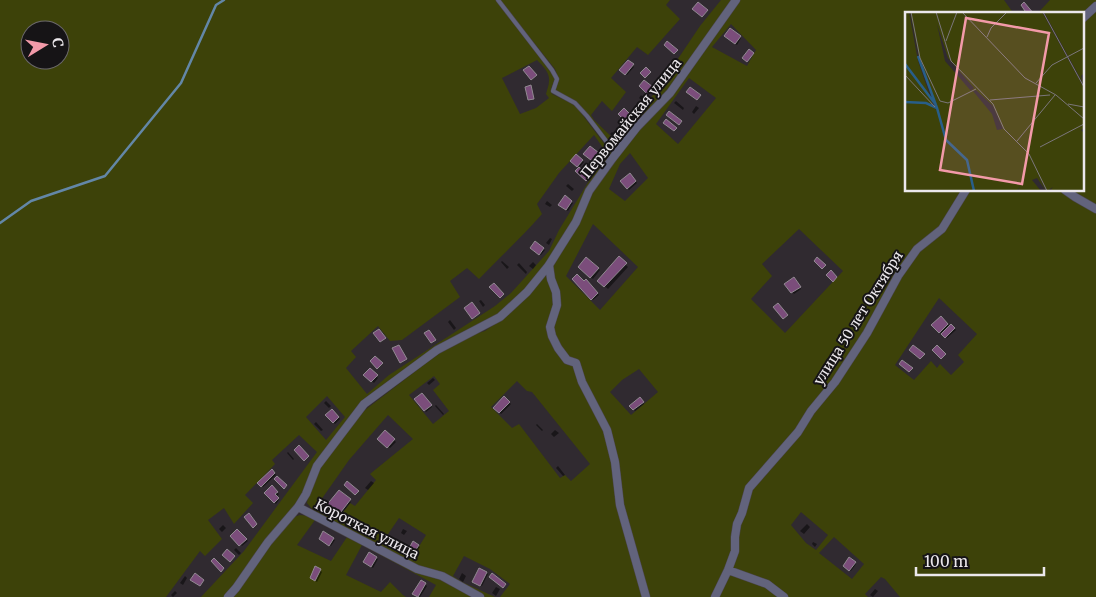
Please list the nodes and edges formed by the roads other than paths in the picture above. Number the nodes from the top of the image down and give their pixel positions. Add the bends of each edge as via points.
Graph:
1 (498, 0) edge
2 (736, 0) edge
3 (1096, 6) edge
4 (1084, 17) edge
5 (616, 154) junction
6 (965, 191) edge
7 (1066, 191) edge
8 (1096, 209) edge
9 (549, 265) junction
10 (298, 507) junction
11 (728, 570) junction
12 (228, 597) edge
13 (480, 597) edge
14 (646, 597) edge
15 (715, 597) edge
16 (784, 597) edge

1 - 5 lane via 552,70 557,79 553,91 575,103
2 - 5 street, Первомайская улица via 670,93
3 - 4 street
5 - 9 street, Первомайская улица via 589,191 576,222
6 - 11 street, улица 50 лет Октября via 942,228 917,249 898,276 840,374 798,432 749,488 737,524 735,551
7 - 8 street
9 - 10 street, Первомайская улица via 527,292 500,317 437,350 364,404 317,466
9 - 14 street via 557,304 550,327 552,336 567,360 576,362 582,382 607,430 620,505
10 - 12 street, Первомайская улица
10 - 13 street, Короткая улица via 417,569 442,576
11 - 15 street, улица 50 лет Октября
11 - 16 street via 767,584

